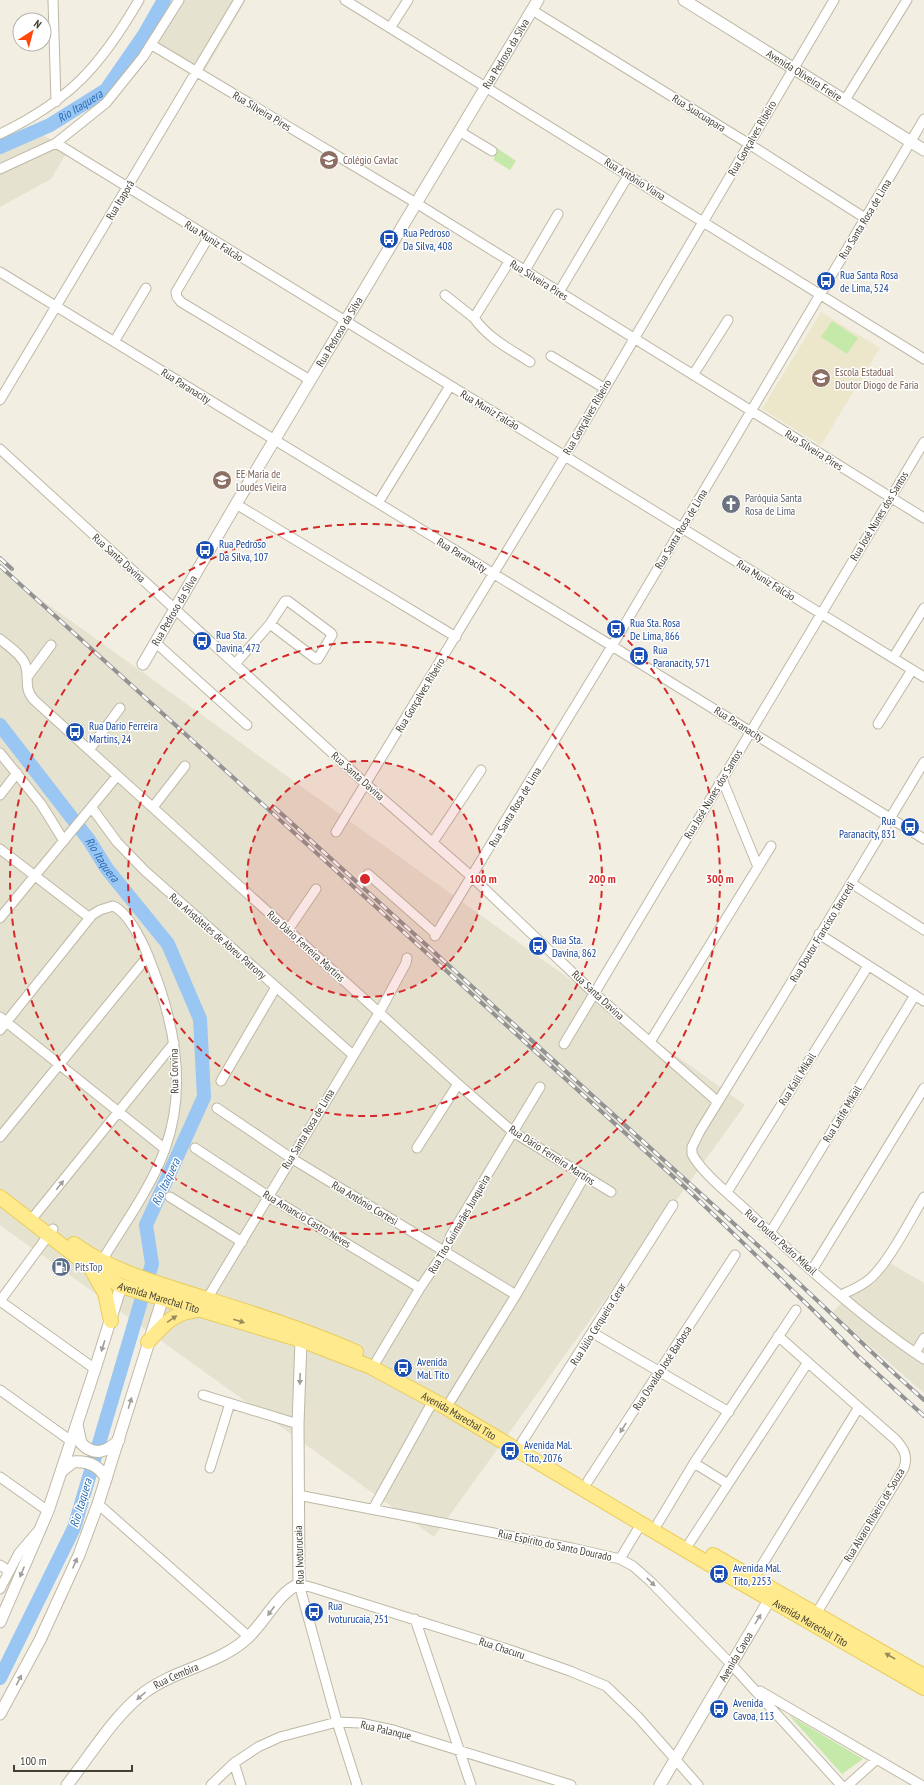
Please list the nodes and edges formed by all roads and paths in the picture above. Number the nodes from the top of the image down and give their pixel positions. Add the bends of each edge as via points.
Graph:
1 (53, 0) edge
2 (139, 0) edge
3 (179, 0) edge
4 (239, 0) edge
5 (345, 0) edge
6 (408, 0) edge
7 (684, 0) edge
8 (834, 0) edge
9 (907, 0) edge
10 (535, 5) edge
11 (390, 28) junction
12 (152, 45) junction
13 (793, 68) junction
14 (197, 71) junction
15 (485, 86) junction
16 (845, 100) junction
17 (56, 102) junction
18 (924, 120) edge
19 (459, 131) junction
20 (0, 134) edge
21 (911, 142) junction
22 (56, 143) junction
23 (749, 144) junction
24 (924, 150) edge
25 (492, 151) dead end
26 (0, 169) edge
27 (628, 176) junction
28 (127, 188) junction
29 (416, 204) junction
30 (558, 214) dead end
31 (865, 218) junction
32 (703, 222) junction
33 (208, 238) junction
34 (509, 262) junction
35 (0, 272) edge
36 (524, 272) junction
37 (146, 288) dead end
38 (559, 292) junction
39 (820, 294) junction
40 (445, 295) dead end
41 (56, 307) junction
42 (474, 318) junction
43 (728, 320) dead end
44 (345, 321) junction
45 (634, 338) junction
46 (114, 342) junction
47 (551, 356) dead end
48 (924, 359) edge
49 (530, 362) dead end
50 (693, 375) junction
51 (310, 380) junction
52 (450, 386) junction
53 (604, 388) junction
54 (0, 400) edge
55 (750, 411) junction
56 (274, 440) junction
57 (924, 442) edge
58 (0, 449) edge
59 (565, 456) junction
60 (890, 497) junction
61 (378, 503) junction
62 (236, 504) junction
63 (924, 518) edge
64 (682, 528) junction
65 (493, 573) junction
66 (175, 608) junction
67 (924, 608) edge
68 (821, 614) junction
69 (270, 624) junction
70 (456, 637) junction
71 (0, 639) edge
72 (156, 643) junction
73 (51, 645) dead end
74 (612, 646) junction
75 (893, 658) junction
76 (143, 664) dead end
77 (235, 664) junction
78 (912, 670) junction
79 (28, 676) junction
80 (924, 677) edge
81 (120, 708) dead end
82 (878, 724) dead end
83 (246, 725) dead end
84 (751, 731) junction
85 (90, 750) junction
86 (0, 753) edge
87 (924, 762) edge
88 (185, 766) dead end
89 (481, 770) dead end
90 (17, 773) junction
91 (117, 776) junction
92 (722, 779) junction
93 (366, 784) junction
94 (0, 795) edge
95 (153, 807) junction
96 (89, 811) junction
97 (890, 818) junction
98 (336, 832) dead end
99 (67, 838) junction
100 (924, 839) edge
101 (433, 842) junction
102 (771, 846) dead end
103 (0, 849) edge
104 (758, 867) junction
105 (368, 874) dead end
106 (34, 876) junction
107 (472, 877) junction
108 (851, 883) junction
109 (316, 889) dead end
110 (0, 918) edge
111 (90, 918) junction
112 (288, 930) junction
113 (924, 930) edge
114 (819, 934) junction
115 (148, 956) junction
116 (407, 958) dead end
117 (868, 966) junction
118 (276, 987) junction
119 (594, 992) junction
120 (915, 995) junction
121 (924, 1001) edge
122 (378, 1013) junction
123 (3, 1020) edge
124 (0, 1030) edge
125 (650, 1042) junction
126 (174, 1044) junction
127 (564, 1044) dead end
128 (353, 1055) junction
129 (59, 1064) junction
130 (221, 1081) dead end
131 (458, 1084) junction
132 (540, 1087) dead end
133 (924, 1088) edge
134 (718, 1102) junction
135 (217, 1108) dead end
136 (118, 1111) junction
137 (513, 1132) junction
138 (0, 1137) edge
139 (196, 1148) dead end
140 (417, 1148) dead end
141 (165, 1149) junction
142 (291, 1158) junction
143 (584, 1177) junction
144 (0, 1187) edge
145 (611, 1192) dead end
146 (727, 1192) junction
147 (268, 1196) junction
148 (0, 1197) edge
149 (170, 1197) dead end
150 (924, 1197) edge
151 (673, 1205) dead end
152 (35, 1215) junction
153 (51, 1232) junction
154 (770, 1232) junction
155 (242, 1242) junction
156 (445, 1251) junction
157 (735, 1254) dead end
158 (96, 1265) junction
159 (812, 1270) junction
160 (130, 1281) junction
161 (420, 1288) junction
162 (160, 1292) junction
163 (516, 1295) junction
164 (842, 1295) junction
165 (0, 1301) edge
166 (205, 1304) junction
167 (796, 1310) dead end
168 (111, 1321) junction
169 (593, 1333) junction
170 (778, 1336) junction
171 (924, 1338) edge
172 (302, 1340) junction
173 (148, 1342) junction
174 (915, 1353) junction
175 (924, 1359) edge
176 (377, 1360) junction
177 (808, 1362) junction
178 (95, 1369) junction
179 (660, 1372) junction
180 (0, 1390) edge
181 (203, 1395) dead end
182 (451, 1400) junction
183 (433, 1401) junction
184 (230, 1403) junction
185 (859, 1407) junction
186 (729, 1412) junction
187 (76, 1423) junction
188 (298, 1424) junction
189 (119, 1440) junction
190 (71, 1441) junction
191 (522, 1442) junction
192 (694, 1463) junction
193 (210, 1468) dead end
194 (62, 1471) junction
195 (0, 1477) edge
196 (106, 1479) junction
197 (588, 1481) junction
198 (728, 1484) junction
199 (298, 1495) junction
200 (98, 1504) junction
201 (373, 1509) junction
202 (48, 1511) junction
203 (658, 1523) junction
204 (641, 1524) junction
205 (41, 1528) junction
206 (690, 1542) junction
207 (620, 1559) junction
208 (0, 1564) edge
209 (9, 1571) junction
210 (754, 1578) junction
211 (299, 1584) junction
212 (0, 1589) edge
213 (772, 1594) junction
214 (813, 1618) junction
215 (415, 1619) junction
216 (0, 1622) edge
217 (249, 1637) junction
218 (731, 1664) junction
219 (924, 1676) edge
220 (752, 1686) junction
221 (924, 1688) edge
222 (0, 1714) edge
223 (337, 1722) junction
224 (460, 1750) junction
225 (877, 1759) junction
226 (676, 1761) junction
227 (234, 1764) junction
228 (67, 1785) edge
229 (212, 1785) edge
230 (241, 1785) edge
231 (358, 1785) edge
232 (471, 1785) edge
233 (571, 1785) edge
234 (660, 1785) edge
235 (698, 1785) edge
236 (841, 1785) edge
237 (848, 1785) edge
238 (921, 1785) edge

1 - 17 street
2 - 17 street via 95,67
3 - 12 street
4 - 14 street, Rua Itaporâ
5 - 11 street, Rua Antônio Viana
6 - 11 street
7 - 13 street, Avenida Oliveira Freire
8 - 13 street, Rua Gonçalves Ribeiro
9 - 16 street
10 - 15 street, Rua Pedroso da Silva
10 - 23 street, Rua Suacuapara
11 - 15 street, Rua Antônio Viana
12 - 14 street, Rua Silveira Pires
12 - 22 street via 106,103
13 - 16 street, Avenida Oliveira Freire
13 - 23 street, Rua Gonçalves Ribeiro
14 - 28 street, Rua Itaporâ
14 - 29 street, Rua Silveira Pires
15 - 19 street, Rua Pedroso da Silva
15 - 27 street, Rua Antônio Viana
16 - 21 street, Avenida Oliveira Freire
17 - 20 street via 33,118
18 - 21 street, Rua Santa Rosa de Lima
19 - 25 street
19 - 29 street, Rua Pedroso da Silva
21 - 24 street, Avenida Oliveira Freire
21 - 31 street, Rua Santa Rosa de Lima
22 - 26 street
22 - 28 street, Rua Muniz Falcão
23 - 31 street, Rua Suacuapara
23 - 32 street, Rua Gonçalves Ribeiro
27 - 32 street, Rua Antônio Viana
27 - 38 street
28 - 33 street, Rua Muniz Falcão
28 - 41 street, Rua Itaporâ
29 - 34 street, Rua Silveira Pires
29 - 44 street, Rua Pedroso da Silva
30 - 36 street
31 - 39 street, Rua Santa Rosa de Lima
32 - 39 street, Rua Antônio Viana
32 - 45 street, Rua Gonçalves Ribeiro
33 - 44 street, Rua Muniz Falcão
33 - 51 street via 176,292 177,297 181,302
34 - 36 street, Rua Silveira Pires
34 - 42 street
35 - 41 street, Rua Paranacity
36 - 38 street, Rua Silveira Pires
37 - 46 street
38 - 45 street, Rua Silveira Pires
39 - 48 street, Rua Antônio Viana
39 - 55 street, Rua Santa Rosa de Lima
40 - 42 street
41 - 46 street, Rua Paranacity
41 - 54 street, Rua Itaporâ
42 - 49 street via 483,331 494,340
43 - 50 street
44 - 51 street, Rua Pedroso da Silva
44 - 52 street, Rua Muniz Falcão
45 - 50 street, Rua Silveira Pires
45 - 53 street, Rua Gonçalves Ribeiro
46 - 56 street, Rua Paranacity
47 - 53 street
50 - 55 street, Rua Silveira Pires
51 - 56 street, Rua Pedroso da Silva
52 - 59 street, Rua Muniz Falcão
52 - 61 street
53 - 59 street, Rua Gonçalves Ribeiro
55 - 60 street, Rua Silveira Pires
55 - 64 street, Rua Santa Rosa de Lima
56 - 61 street, Rua Paranacity
56 - 62 street, Rua Pedroso da Silva
57 - 60 street, Rua José Nunes dos Santos
58 - 66 street, Rua Santa Davina
59 - 64 street, Rua Muniz Falcão
59 - 65 street, Rua Gonçalves Ribeiro
60 - 63 street, Rua Silveira Pires
60 - 68 street, Rua José Nunes dos Santos
61 - 65 street, Rua Paranacity
62 - 66 street, Rua Pedroso da Silva
62 - 70 street
64 - 68 street, Rua Muniz Falcão
64 - 74 street, Rua Santa Rosa de Lima
65 - 70 street, Rua Gonçalves Ribeiro
65 - 74 street, Rua Paranacity
66 - 72 street, Rua Pedroso da Silva
66 - 77 street, Rua Santa Davina
67 - 75 street
68 - 75 street, Rua Muniz Falcão
68 - 84 street, Rua José Nunes dos Santos
69 - 69 street via 283,602 288,601 332,633 318,659 314,659
69 - 77 street
70 - 93 street, Rua Gonçalves Ribeiro
71 - 79 street, Rua Dário Ferreira Martins via 22,659
72 - 76 street, Rua Pedroso da Silva
72 - 83 street
73 - 79 street
74 - 84 street, Rua Paranacity
74 - 107 street, Rua Santa Rosa de Lima
75 - 78 street, Rua Muniz Falcão
77 - 93 street, Rua Santa Davina
78 - 80 street, Rua Muniz Falcão
78 - 82 street
79 - 85 street, Rua Dário Ferreira Martins via 27,688 30,696
81 - 85 street
84 - 92 street, Rua José Nunes dos Santos
84 - 97 street, Rua Paranacity
85 - 91 street, Rua Dário Ferreira Martins
86 - 90 street
87 - 97 street, Rua Doutor Francisco Tancredi
88 - 95 street
89 - 101 street
90 - 94 street
90 - 99 street
91 - 95 street, Rua Dário Ferreira Martins
91 - 96 street
92 - 104 street
92 - 119 street, Rua José Nunes dos Santos
93 - 98 street, Rua Gonçalves Ribeiro
93 - 101 street, Rua Santa Davina
95 - 112 street, Rua Dário Ferreira Martins
96 - 99 street
96 - 118 street, Rua Aristóteles de Abreu Patrony via 144,870
97 - 100 street, Rua Paranacity
97 - 108 street, Rua Doutor Francisco Tancredi
99 - 106 street
101 - 107 street, Rua Santa Davina
102 - 104 street
103 - 106 street
104 - 125 street
105 - 107 street, Rua Santa Rosa de Lima via 436,935
106 - 110 street
106 - 111 street
107 - 119 street, Rua Santa Davina
108 - 113 street
108 - 114 street, Rua Doutor Francisco Tancredi
109 - 112 street
111 - 115 street, Rua Corvina via 96,912 110,906 118,908 135,930
111 - 123 street, Rua Corvina
112 - 122 street, Rua Dário Ferreira Martins
114 - 117 street
114 - 134 street, Rua Doutor Francisco Tancredi
115 - 126 street, Rua Corvina via 165,1001
115 - 129 street
116 - 122 street, Rua Santa Rosa de Lima
117 - 120 street
117 - 146 street, Rua Kalil Mikail
118 - 128 street, Rua Aristóteles de Abreu Patrony
118 - 130 street
119 - 125 street, Rua Santa Davina
119 - 127 street, Rua José Nunes dos Santos
120 - 121 street
120 - 154 street, Rua Latife Mikail
122 - 128 street, Rua Santa Rosa de Lima
122 - 131 street, Rua Dário Ferreira Martins
123 - 124 street, Rua Corvina
123 - 129 street
125 - 134 street, Rua Santa Davina
126 - 136 street
126 - 141 street, Rua Corvina via 175,1098
128 - 142 street, Rua Santa Rosa de Lima
129 - 136 street
129 - 138 street
131 - 137 street, Rua Dário Ferreira Martins
131 - 140 street
132 - 137 street, Rua Tito Guimarães Junqueira
133 - 159 street
134 - 146 street, Rua Doutor Pedro Mikail via 695,1140 692,1154 700,1166
135 - 142 street, Rua Antônio Cortesi
136 - 141 street
152 -> 136 street
137 - 143 street, Rua Dário Ferreira Martins
137 - 156 street, Rua Tito Guimarães Junqueira via 451,1235
139 - 147 street, Rua Amancio Castro Neves
141 - 158 street, Rua Corvina via 146,1187
142 - 147 street, Rua Santa Rosa de Lima
142 - 156 street, Rua Antônio Cortesi
143 - 145 street, Rua Dário Ferreira Martins
143 - 163 street
144 - 152 main road, Avenida Marechal Tito
146 - 154 street, Rua Doutor Pedro Mikail
147 - 155 street, Rua Santa Rosa de Lima
147 - 161 street, Rua Amancio Castro Neves
148 - 153 main road, Avenida Marechal Tito
149 - 155 street
150 - 164 street via 872,1277 856,1289
151 - 169 street, Rua Júlio Cerqueira Cerar
152 - 153 main road, Avenida Marechal Tito
153 - 158 main road, Avenida Marechal Tito
153 - 165 street
154 - 159 street, Rua Doutor Pedro Mikail
155 - 166 street, Rua Santa Rosa de Lima
156 - 161 street, Rua Tito Guimarães Junqueira
156 - 163 street, Rua Antônio Cortesi
157 - 179 street, Rua Osvaldo José Barbosa
158 - 160 main road, Avenida Marechal Tito
158 - 168 main road via 106,1293
159 - 164 street, Rua Doutor Pedro Mikail
160 - 162 main road, Avenida Marechal Tito
160 - 168 street
161 - 176 street, Rua Tito Guimarães Junqueira
162 - 166 main road, Avenida Marechal Tito
162 - 173 street
163 - 182 street
164 - 174 street, Rua Doutor Pedro Mikail via 867,1318
165 - 178 street
166 -> 172 main road, Avenida Marechal Tito
173 -> 166 main road via 172,1317
166 - 176 main road, Avenida Marechal Tito via 323,1337
167 - 170 street
168 -> 178 street
169 - 179 street
169 - 191 street, Rua Júlio Cerqueira Cerar
170 - 177 street, Rua Alvaro Ribeiro de Souza
170 - 186 street
171 - 174 street
172 - 183 main road, Avenida Marechal Tito via 371,1367
172 -> 188 street, Rua Ivoturucaia
189 -> 173 street
174 - 175 street, Rua Doutor Pedro Mikail
176 - 182 main road, Avenida Marechal Tito
177 - 185 street, Rua Alvaro Ribeiro de Souza
177 - 198 street
178 - 187 street
179 - 186 street
179 -> 197 street, Rua Osvaldo José Barbosa
180 - 190 street
181 - 184 street
182 - 191 main road, Avenida Marechal Tito
183 - 201 street
183 - 204 main road, Avenida Marechal Tito via 520,1450
184 - 188 street
184 - 193 street
185 - 210 street
185 - 214 street, Rua Alvaro Ribeiro de Souza via 902,1447 906,1453 906,1463
186 - 192 street
187 - 189 street via 79,1439 91,1450 102,1452
187 - 190 street
188 - 199 street, Rua Ivoturucaia
189 - 196 street
190 - 194 street
191 - 197 main road, Avenida Marechal Tito
192 - 198 street
192 - 203 street
194 - 196 street via 73,1462 78,1462 98,1467
194 - 202 street
195 - 202 street
196 - 200 street
197 - 203 main road, Avenida Marechal Tito
198 - 206 street
199 - 201 street, Rua Espírito do Santo Dourado
199 - 211 street, Rua Ivoturucaia
200 - 217 street
222 -> 200 street via 61,1595
201 - 207 street, Rua Espírito do Santo Dourado
202 - 205 street
203 - 206 main road, Avenida Marechal Tito
204 - 207 street
204 - 213 main road, Avenida Marechal Tito
205 - 209 street via 19,1553
205 -> 216 street
206 - 210 main road, Avenida Marechal Tito
207 -> 218 street, Rua Espírito do Santo Dourado via 633,1566 650,1581
208 - 209 street
209 - 212 street
210 - 213 main road, Avenida Marechal Tito
211 - 215 street, Rua Chacuru
211 -> 217 street, Rua Cembira via 287,1591
211 - 223 street, Rua Ivoturucaia
213 - 214 main road, Avenida Marechal Tito
218 -> 213 street, Avenida Cavoa
219 -> 214 main road, Avenida Marechal Tito
214 - 221 main road, Avenida Marechal Tito
215 - 224 street
215 - 226 street, Rua Chacuru via 570,1671 606,1686 638,1717
217 -> 228 street, Rua Cembira via 223,1655 146,1691 115,1722
218 - 220 street, Rua Espírito do Santo Dourado
218 - 226 street, Avenida Cavoa
220 - 225 street
220 - 236 street, Rua Espírito do Santo Dourado
223 - 224 street, Rua Palanque via 360,1723 393,1730
223 - 227 street, Rua Palanque via 280,1737 258,1747
223 - 231 street, Rua Ivoturucaia
224 - 232 street
224 - 233 street, Rua Palanque
225 - 237 street
225 - 238 street
226 - 234 street, Avenida Cavoa
226 - 235 street, Rua Chacuru
227 - 229 street, Rua Palanque
227 - 230 street

